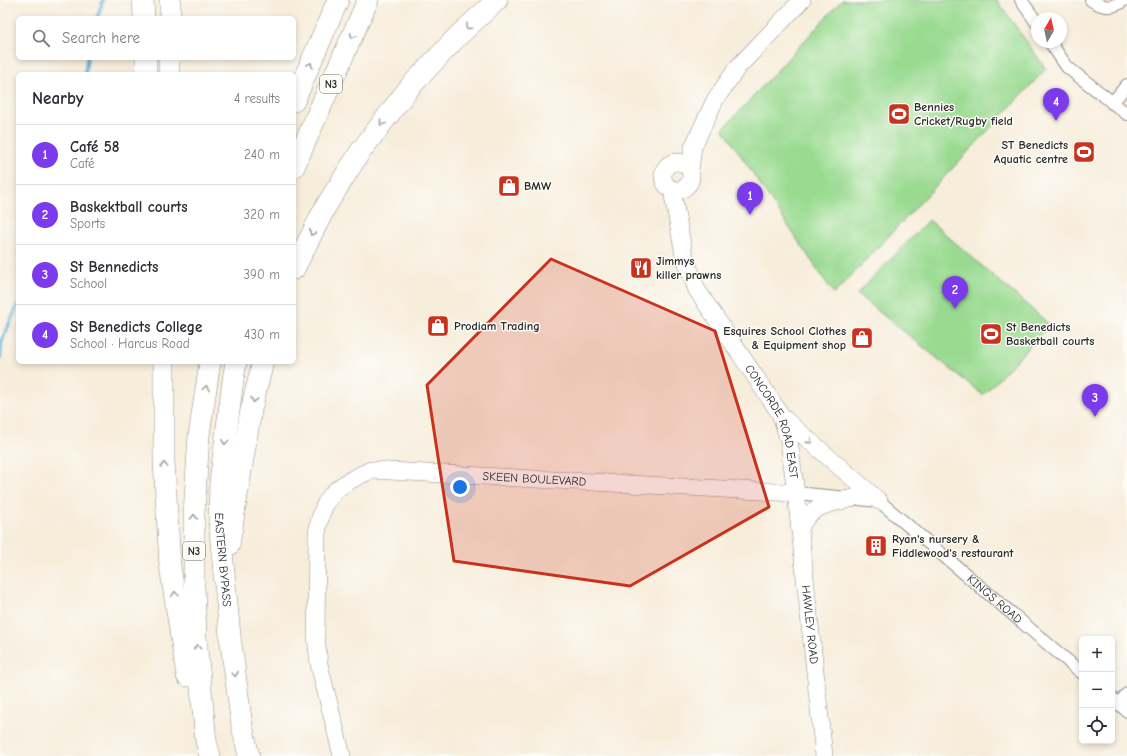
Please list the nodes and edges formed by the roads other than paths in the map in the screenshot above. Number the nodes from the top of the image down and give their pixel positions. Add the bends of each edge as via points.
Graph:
1 (143, 0) edge
2 (170, 0) edge
3 (338, 0) edge
4 (497, 0) edge
5 (802, 0) edge
6 (1021, 0) edge
7 (1091, 0) edge
8 (1124, 0) edge
9 (367, 5) edge
10 (1031, 14) edge
11 (144, 16) edge
12 (170, 16) edge
13 (1054, 48) edge
14 (146, 60) edge
15 (169, 60) edge
16 (146, 72) edge
17 (169, 72) edge
18 (1127, 85) edge
19 (296, 96) edge
20 (715, 100) junction
21 (1112, 103) junction
22 (1127, 114) edge
23 (672, 162) junction
24 (296, 163) edge
25 (690, 170) junction
26 (680, 188) junction
27 (296, 265) edge
28 (210, 364) edge
29 (236, 364) edge
30 (262, 364) edge
31 (163, 367) edge
32 (781, 415) junction
33 (796, 493) junction
34 (853, 498) junction
35 (879, 501) junction
36 (800, 528) junction
37 (224, 579) junction
38 (1081, 672) edge
39 (1127, 694) edge
40 (1119, 705) edge
41 (208, 749) edge
42 (249, 756) edge
43 (342, 756) edge
44 (824, 756) edge

1 - 11 highway
2 - 12 highway
19 -> 3 highway, N3
4 -> 27 highway via 458,36 409,88 360,152 326,206
5 - 20 main road via 737,68
6 - 10 street
7 - 8 street via 1104,7 1118,5
9 -> 24 highway, N3
13 - 21 street via 1067,67
14 - 16 highway
15 - 17 highway
18 - 21 street
20 - 23 main road via 704,110 686,144
20 - 25 main road via 693,147
21 - 22 street
23 - 25 main road via 680,162
23 - 26 main road via 664,168 662,177 666,186
25 - 26 main road via 691,178
26 - 32 main road, CONCORDE ROAD EAST via 682,203 678,227 684,255 697,290
41 -> 28 highway, N3 via 196,637 194,514 199,435
29 -> 37 highway, EASTERN BYPASS / N3 via 220,482 219,521
30 -> 37 highway via 251,410
41 -> 31 highway via 191,695 170,566 164,461
32 - 33 main road, CONCORDE ROAD EAST via 789,441
32 -> 35 main road
33 - 34 street
33 - 36 main road, HAWLEY ROAD
33 - 43 main road, SKEEN BOULEVARD via 371,470 350,480 330,496 323,507 317,534 317,651
34 - 35 street
34 - 36 main road via 814,509 804,519
35 - 38 street, KINGS ROAD
36 - 44 main road, HAWLEY ROAD
37 -> 42 highway, EASTERN BYPASS / N3 via 242,726
39 - 40 street

